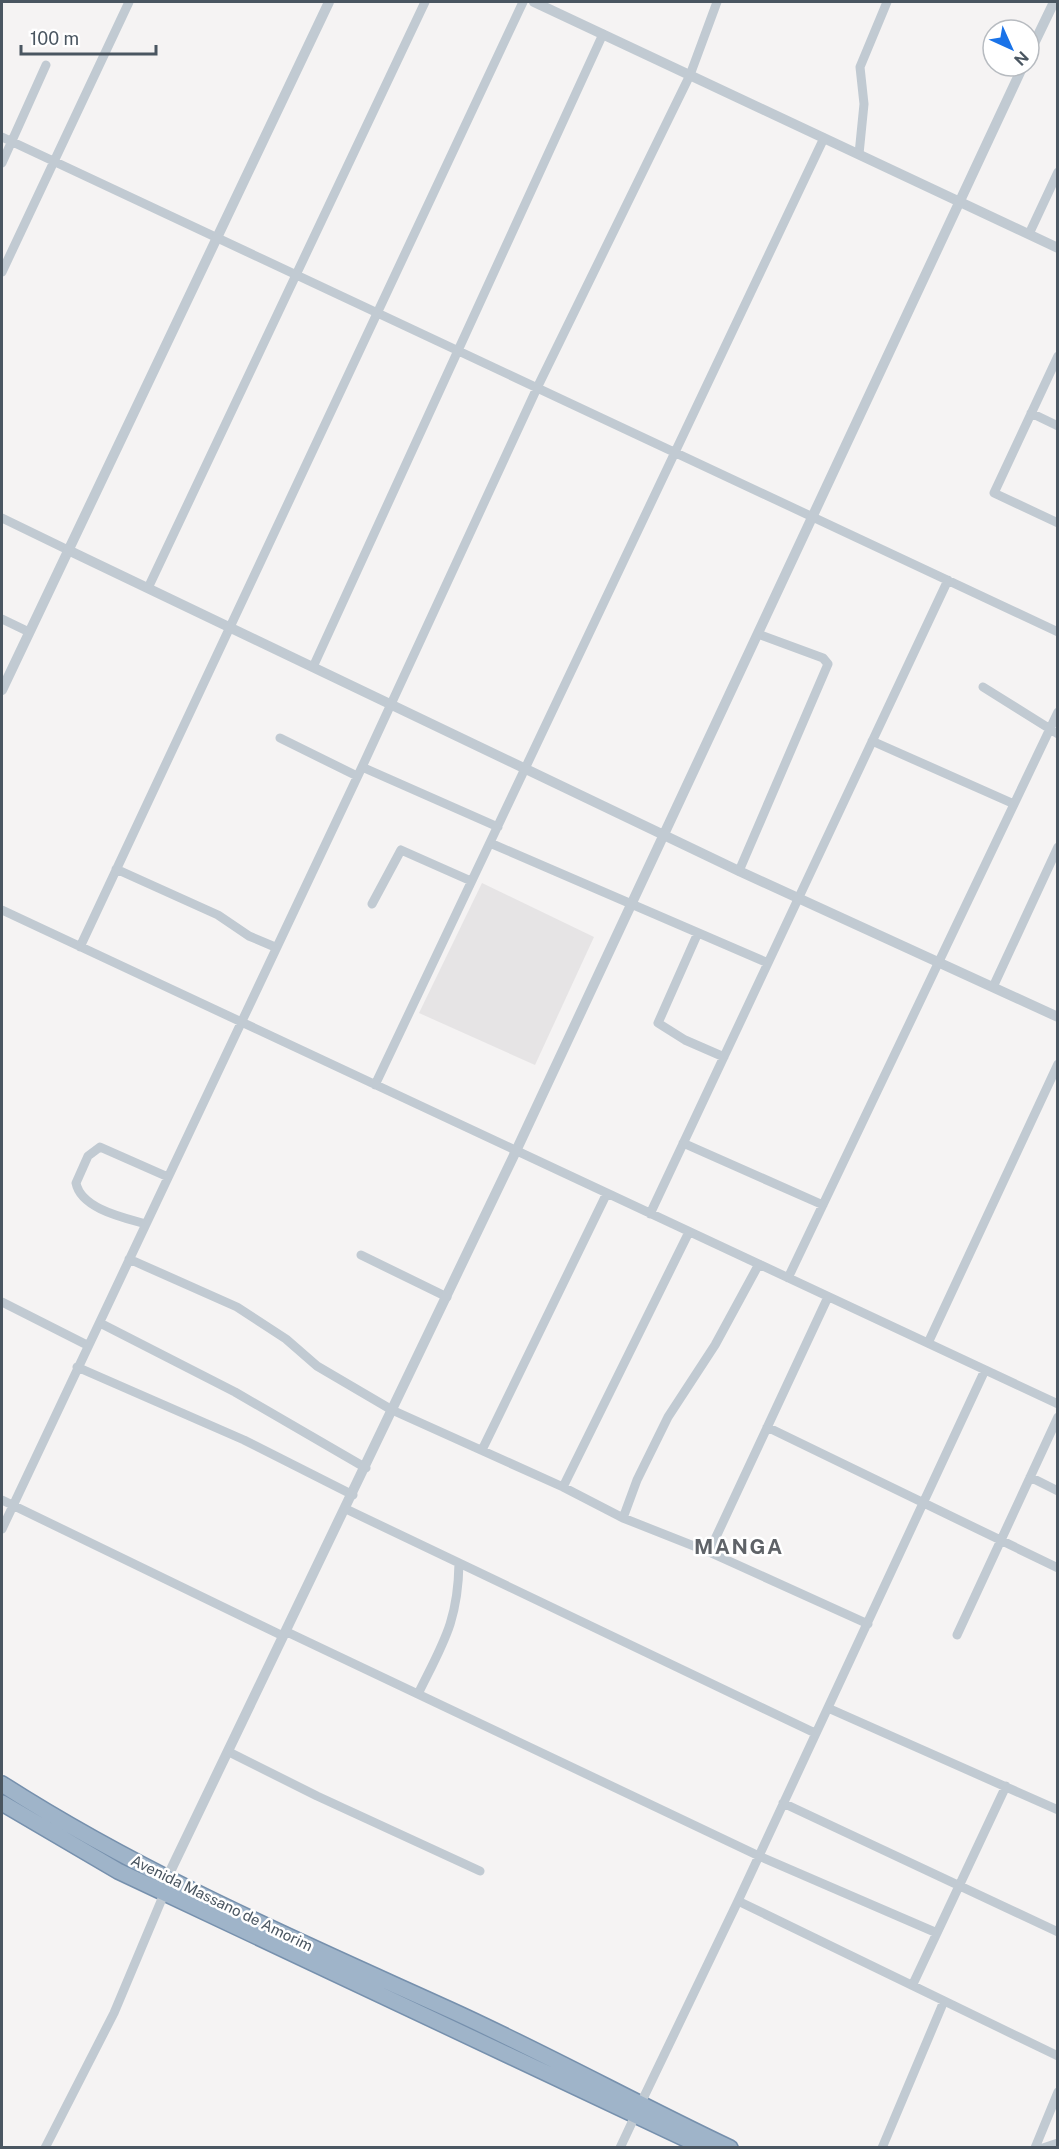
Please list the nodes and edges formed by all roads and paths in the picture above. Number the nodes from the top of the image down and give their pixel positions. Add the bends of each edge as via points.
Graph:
1 (129, 2) edge
2 (329, 2) edge
3 (425, 2) edge
4 (523, 2) edge
5 (534, 2) edge
6 (717, 2) edge
7 (887, 2) edge
8 (1054, 2) edge
9 (1041, 29) edge
10 (603, 34) junction
11 (46, 65) dead end
12 (690, 75) junction
13 (1017, 78) edge
14 (2, 137) edge
15 (824, 138) junction
16 (11, 142) junction
17 (859, 154) junction
18 (53, 162) junction
19 (2, 163) edge
20 (1058, 172) edge
21 (959, 201) junction
22 (1029, 234) junction
23 (217, 237) junction
24 (1058, 248) edge
25 (2, 272) edge
26 (296, 275) junction
27 (377, 313) junction
28 (458, 351) junction
29 (1058, 356) edge
30 (537, 388) junction
31 (1031, 413) junction
32 (1058, 426) edge
33 (675, 452) junction
34 (813, 517) junction
35 (2, 518) edge
36 (1058, 523) edge
37 (68, 550) junction
38 (948, 580) junction
39 (148, 588) junction
40 (2, 619) edge
41 (230, 627) junction
42 (29, 632) junction
43 (1058, 632) edge
44 (758, 634) junction
45 (314, 667) junction
46 (983, 687) dead end
47 (2, 690) edge
48 (389, 703) junction
49 (1058, 712) edge
50 (1053, 732) edge
51 (279, 738) dead end
52 (872, 741) junction
53 (362, 766) junction
54 (525, 768) junction
55 (357, 776) junction
56 (1014, 804) junction
57 (498, 826) junction
58 (664, 835) junction
59 (490, 843) junction
60 (1058, 847) edge
61 (116, 869) junction
62 (739, 871) junction
63 (471, 881) junction
64 (797, 898) junction
65 (372, 904) dead end
66 (631, 906) junction
67 (2, 910) edge
68 (697, 935) junction
69 (275, 946) junction
70 (80, 947) junction
71 (768, 963) junction
72 (939, 963) junction
73 (993, 987) junction
74 (1057, 1015) edge
75 (241, 1023) junction
76 (724, 1057) junction
77 (1058, 1064) edge
78 (375, 1085) junction
79 (684, 1143) junction
80 (516, 1151) junction
81 (168, 1177) junction
82 (607, 1193) junction
83 (823, 1205) junction
84 (650, 1214) junction
85 (146, 1224) junction
86 (689, 1232) junction
87 (361, 1255) dead end
88 (129, 1259) junction
89 (759, 1264) junction
90 (788, 1278) junction
91 (447, 1297) junction
92 (828, 1297) junction
93 (2, 1302) edge
94 (100, 1323) junction
95 (928, 1343) junction
96 (87, 1345) junction
97 (77, 1367) junction
98 (986, 1370) junction
99 (1058, 1404) edge
100 (392, 1410) junction
101 (1058, 1417) edge
102 (767, 1427) junction
103 (482, 1450) junction
104 (366, 1468) junction
105 (1030, 1477) junction
106 (563, 1487) junction
107 (1058, 1491) edge
108 (353, 1495) junction
109 (2, 1500) edge
110 (925, 1502) junction
111 (12, 1505) junction
112 (346, 1509) junction
113 (623, 1518) junction
114 (2, 1529) edge
115 (1001, 1540) junction
116 (709, 1552) junction
117 (459, 1563) junction
118 (1058, 1568) edge
119 (868, 1624) junction
120 (285, 1634) junction
121 (957, 1635) dead end
122 (418, 1694) junction
123 (828, 1708) junction
124 (815, 1733) junction
125 (229, 1752) junction
126 (2, 1784) edge
127 (1006, 1786) junction
128 (2, 1803) edge
129 (783, 1803) junction
130 (1058, 1810) edge
131 (759, 1856) junction
132 (480, 1871) dead end
133 (167, 1878) junction
134 (959, 1885) junction
135 (164, 1894) junction
136 (738, 1901) junction
137 (1058, 1932) edge
138 (937, 1933) junction
139 (374, 1984) junction
140 (913, 1984) junction
141 (944, 2001) junction
142 (1058, 2056) edge
143 (1058, 2092) edge
144 (638, 2110) junction
145 (1058, 2142) edge
146 (45, 2148) edge
147 (620, 2148) edge
148 (705, 2148) edge
149 (730, 2148) edge
150 (882, 2148) edge
151 (1035, 2148) edge
152 (1043, 2148) edge

1 - 18 street
2 - 23 street
3 - 26 street
4 - 27 street
5 - 10 street
6 - 12 street
7 - 17 street via 860,67 864,104
8 - 9 street
10 - 12 street
10 - 28 street
11 - 16 street
12 - 15 street
12 - 30 street
13 - 21 street
14 - 16 street
15 - 17 street
15 - 33 street
16 - 18 street
16 - 19 street
17 - 21 street
18 - 23 street
18 - 25 street
20 - 22 street
21 - 22 street
21 - 34 street
22 - 24 street
23 - 26 street
23 - 37 street
26 - 27 street
26 - 39 street
27 - 28 street
27 - 41 street
28 - 30 street
28 - 45 street
29 - 31 street
30 - 33 street
30 - 48 street
31 - 32 street
31 - 36 street via 994,493
33 - 34 street
33 - 54 street
34 - 38 street
34 - 44 street
35 - 37 street
37 - 39 street
37 - 42 street
38 - 43 street
38 - 52 street
39 - 41 street
40 - 42 street
41 - 45 street
41 - 61 street
42 - 47 street
44 - 58 street
44 - 62 street via 823,658 828,664
45 - 48 street
46 - 50 street
48 - 53 street
48 - 54 street
49 - 50 street
50 - 56 street
51 - 55 street
52 - 56 street
52 - 64 street
53 - 55 street
53 - 57 street
54 - 57 street
54 - 58 street
55 - 69 street
56 - 72 street
57 - 59 street
58 - 62 street
58 - 66 street
59 - 63 street
59 - 66 street
60 - 73 street
61 - 69 street via 218,915 249,936
61 - 70 street
62 - 64 street
63 - 65 street via 401,850
63 - 78 street
64 - 71 street
64 - 72 street
66 - 68 street
66 - 80 street
67 - 70 street
68 - 71 street
68 - 76 street via 658,1023
69 - 75 street
70 - 75 street
71 - 76 street
72 - 73 street
72 - 83 street
73 - 74 street
75 - 78 street
75 - 81 street
76 - 79 street
77 - 95 street
78 - 80 street
79 - 83 street
79 - 84 street
80 - 82 street
80 - 91 street
81 - 85 street
81 - 85 street via 100,1146 88,1156 76,1183 80,1192 101,1209
82 - 84 street
82 - 103 street
83 - 90 street
84 - 86 street
85 - 88 street
86 - 89 street
86 - 106 street
87 - 91 street
88 - 94 street
88 - 100 street via 237,1307 286,1339 317,1366
89 - 90 street
89 - 113 street via 715,1345 668,1417
90 - 92 street
91 - 100 street
92 - 95 street
92 - 102 street
93 - 96 street
94 - 96 street
94 - 104 street via 235,1392
95 - 98 street
96 - 97 street
97 - 108 street via 244,1440
97 - 111 street
98 - 99 street
98 - 110 street
100 - 103 street
100 - 104 street
101 - 105 street
102 - 110 street
102 - 116 street
103 - 106 street
104 - 108 street
105 - 107 street
105 - 115 street
106 - 113 street
108 - 112 street
109 - 111 street
110 - 115 street
110 - 119 street
111 - 114 street
111 - 120 street
112 - 117 street
112 - 120 street
113 - 116 street
115 - 118 street
115 - 121 street
116 - 119 street
117 - 122 street via 455,1612
117 - 124 street
119 - 123 street
120 - 122 street
120 - 125 street
122 - 131 street
123 - 124 street
123 - 127 street
124 - 129 street
125 - 132 street
125 - 133 street
126 - 133 highway, Avenida Massano de Amorim via 66,1825
127 - 130 street
127 - 134 street
128 - 135 highway, Avenida Massano de Amorim
129 - 131 street
129 - 134 street
131 - 136 street
131 - 138 street
133 - 139 highway, Avenida Massano de Amorim
134 - 137 street
134 - 138 street
135 - 139 highway, Avenida Massano de Amorim via 351,1981
135 - 146 street via 114,2013
136 - 140 street
136 - 144 street
138 - 140 street
139 - 144 highway, Avenida Massano de Amorim
140 - 141 street
141 - 142 street
141 - 150 street
143 - 151 street
144 - 147 street
144 - 148 highway
144 - 149 highway
145 - 152 street

